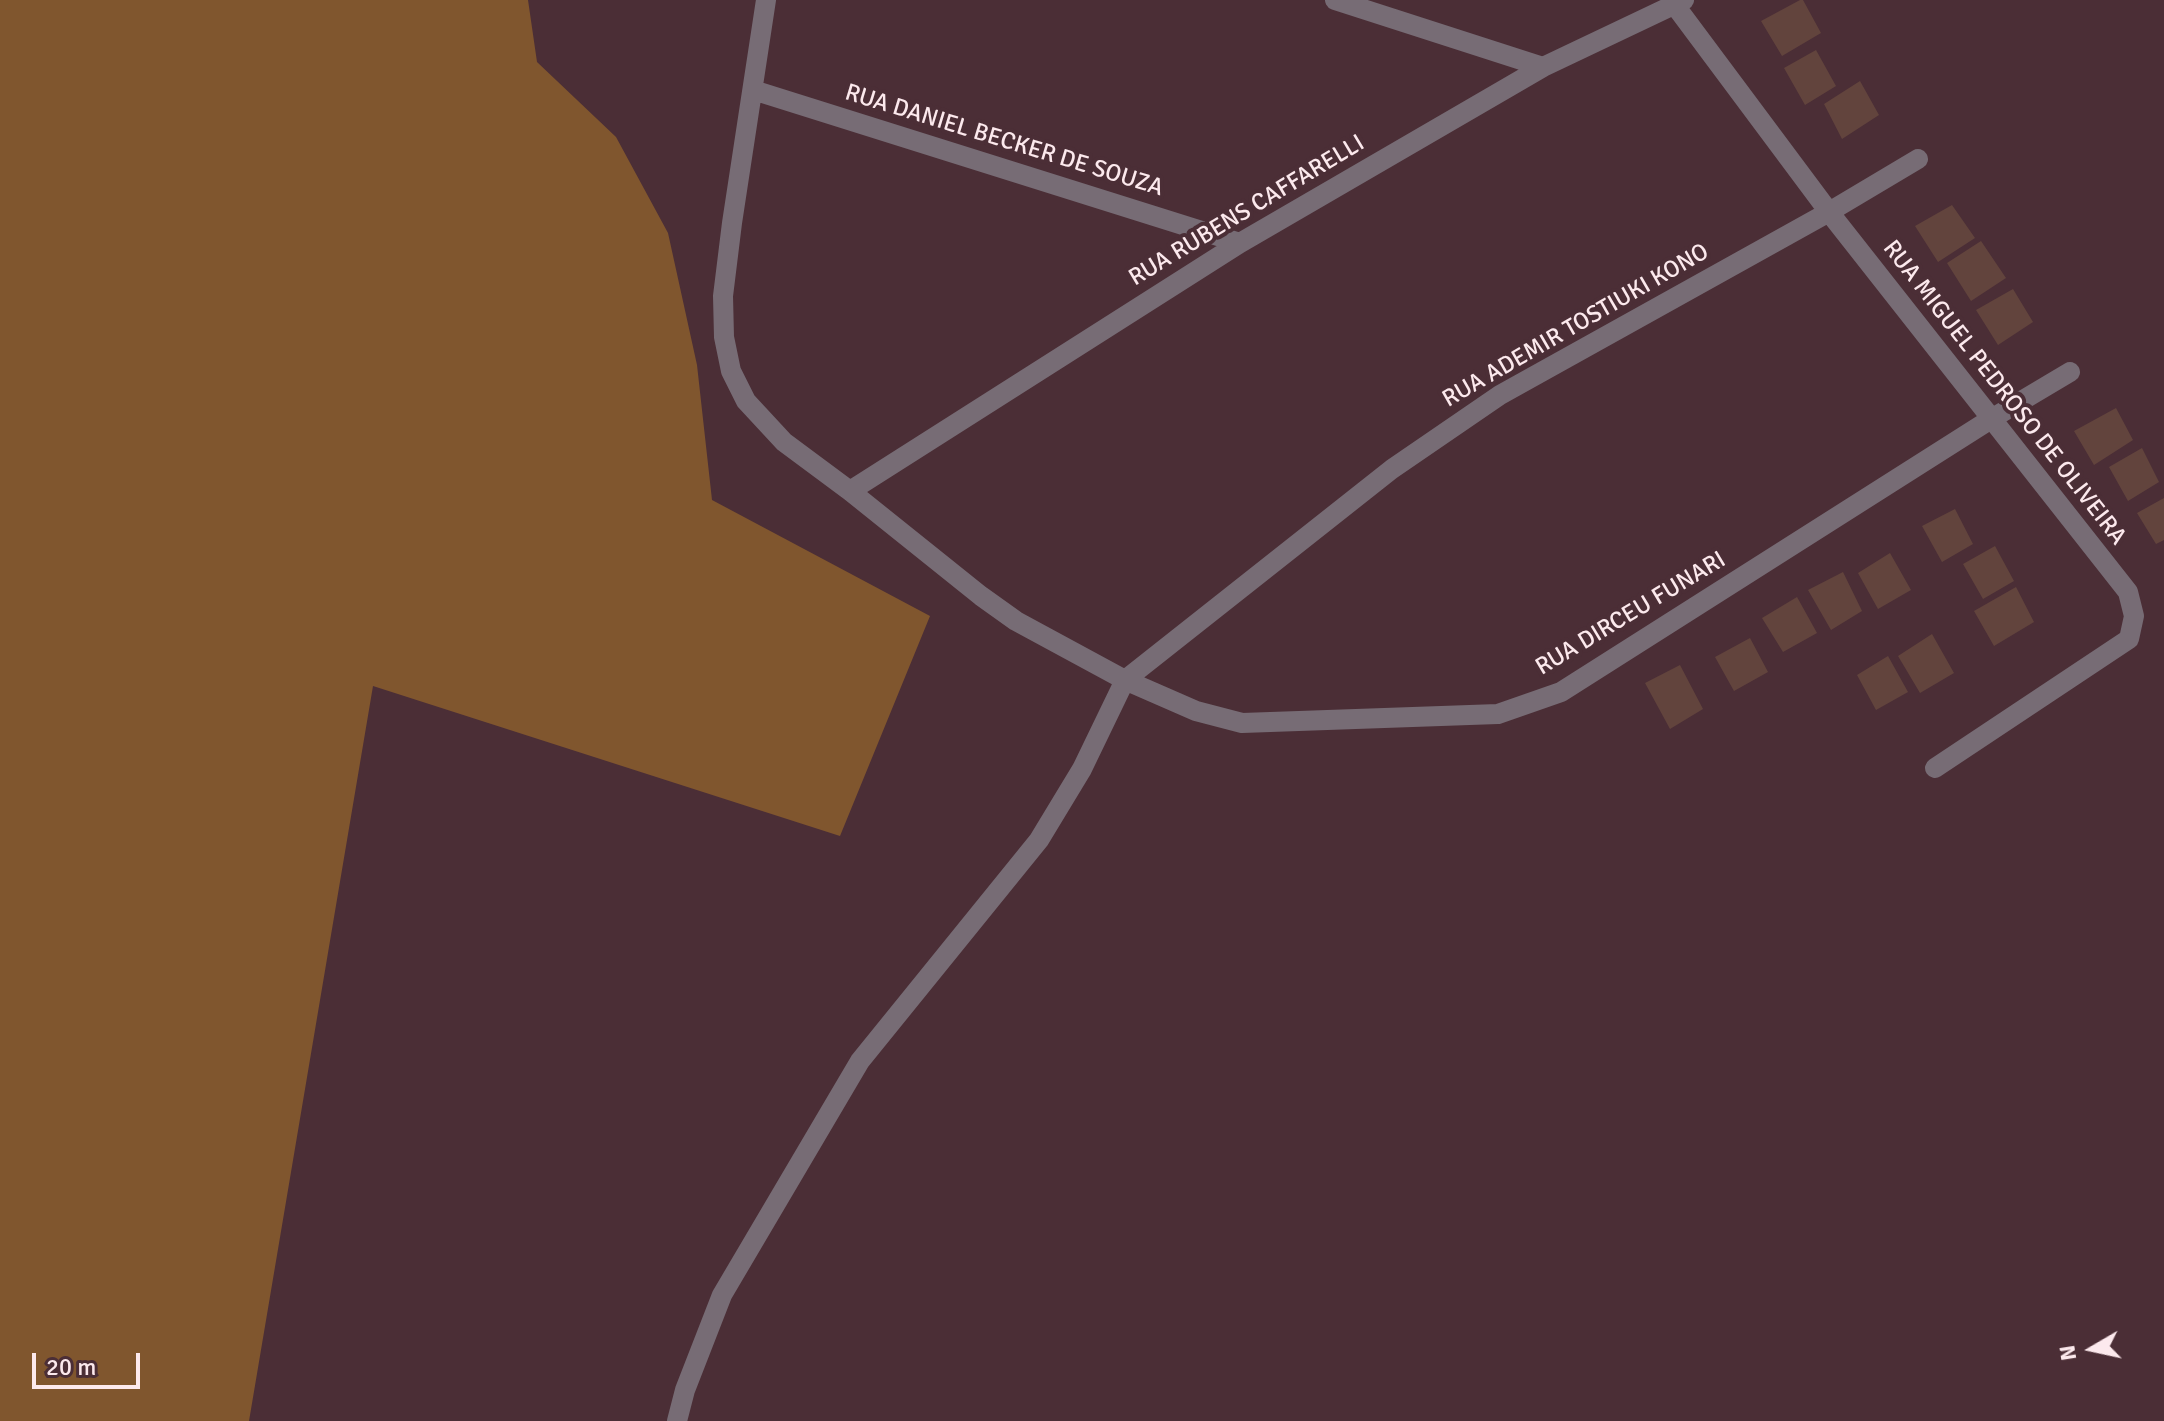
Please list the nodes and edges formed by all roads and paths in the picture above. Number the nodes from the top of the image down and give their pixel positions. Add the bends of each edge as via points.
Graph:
1 (766, 0) edge
2 (1335, 0) edge
3 (1676, 2) edge
4 (1543, 67) junction
5 (753, 90) junction
6 (1918, 159) dead end
7 (1829, 212) junction
8 (1240, 243) junction
9 (2070, 372) dead end
10 (1991, 419) junction
11 (850, 491) junction
12 (1125, 680) junction
13 (1935, 768) dead end
14 (677, 1421) edge

1 - 5 street, RUA DIRCEU FUNARI
2 - 4 street
3 - 4 street, RUA RUBENS CAFFARELLI
3 - 7 street, RUA MIGUEL PEDROSO DE OLIVEIRA
4 - 8 street, RUA RUBENS CAFFARELLI
5 - 8 street, RUA DANIEL BECKER DE SOUZA
5 - 11 street, RUA DIRCEU FUNARI via 723,296 731,371 746,401 784,442
6 - 7 street, RUA ADEMIR TOSTIUKI KONO
7 - 10 street, RUA MIGUEL PEDROSO DE OLIVEIRA
7 - 12 street, RUA ADEMIR TOSTIUKI KONO via 1500,395 1392,469
8 - 11 street, RUA RUBENS CAFFARELLI
9 - 10 street, RUA DIRCEU FUNARI
10 - 12 street, RUA DIRCEU FUNARI via 1561,692 1498,714 1242,723 1196,711
10 - 13 street, RUA MIGUEL PEDROSO DE OLIVEIRA via 2128,592 2134,616 2129,639
11 - 12 street, RUA DIRCEU FUNARI via 1016,621
12 - 14 street via 1082,769 1039,840 860,1061 722,1295

